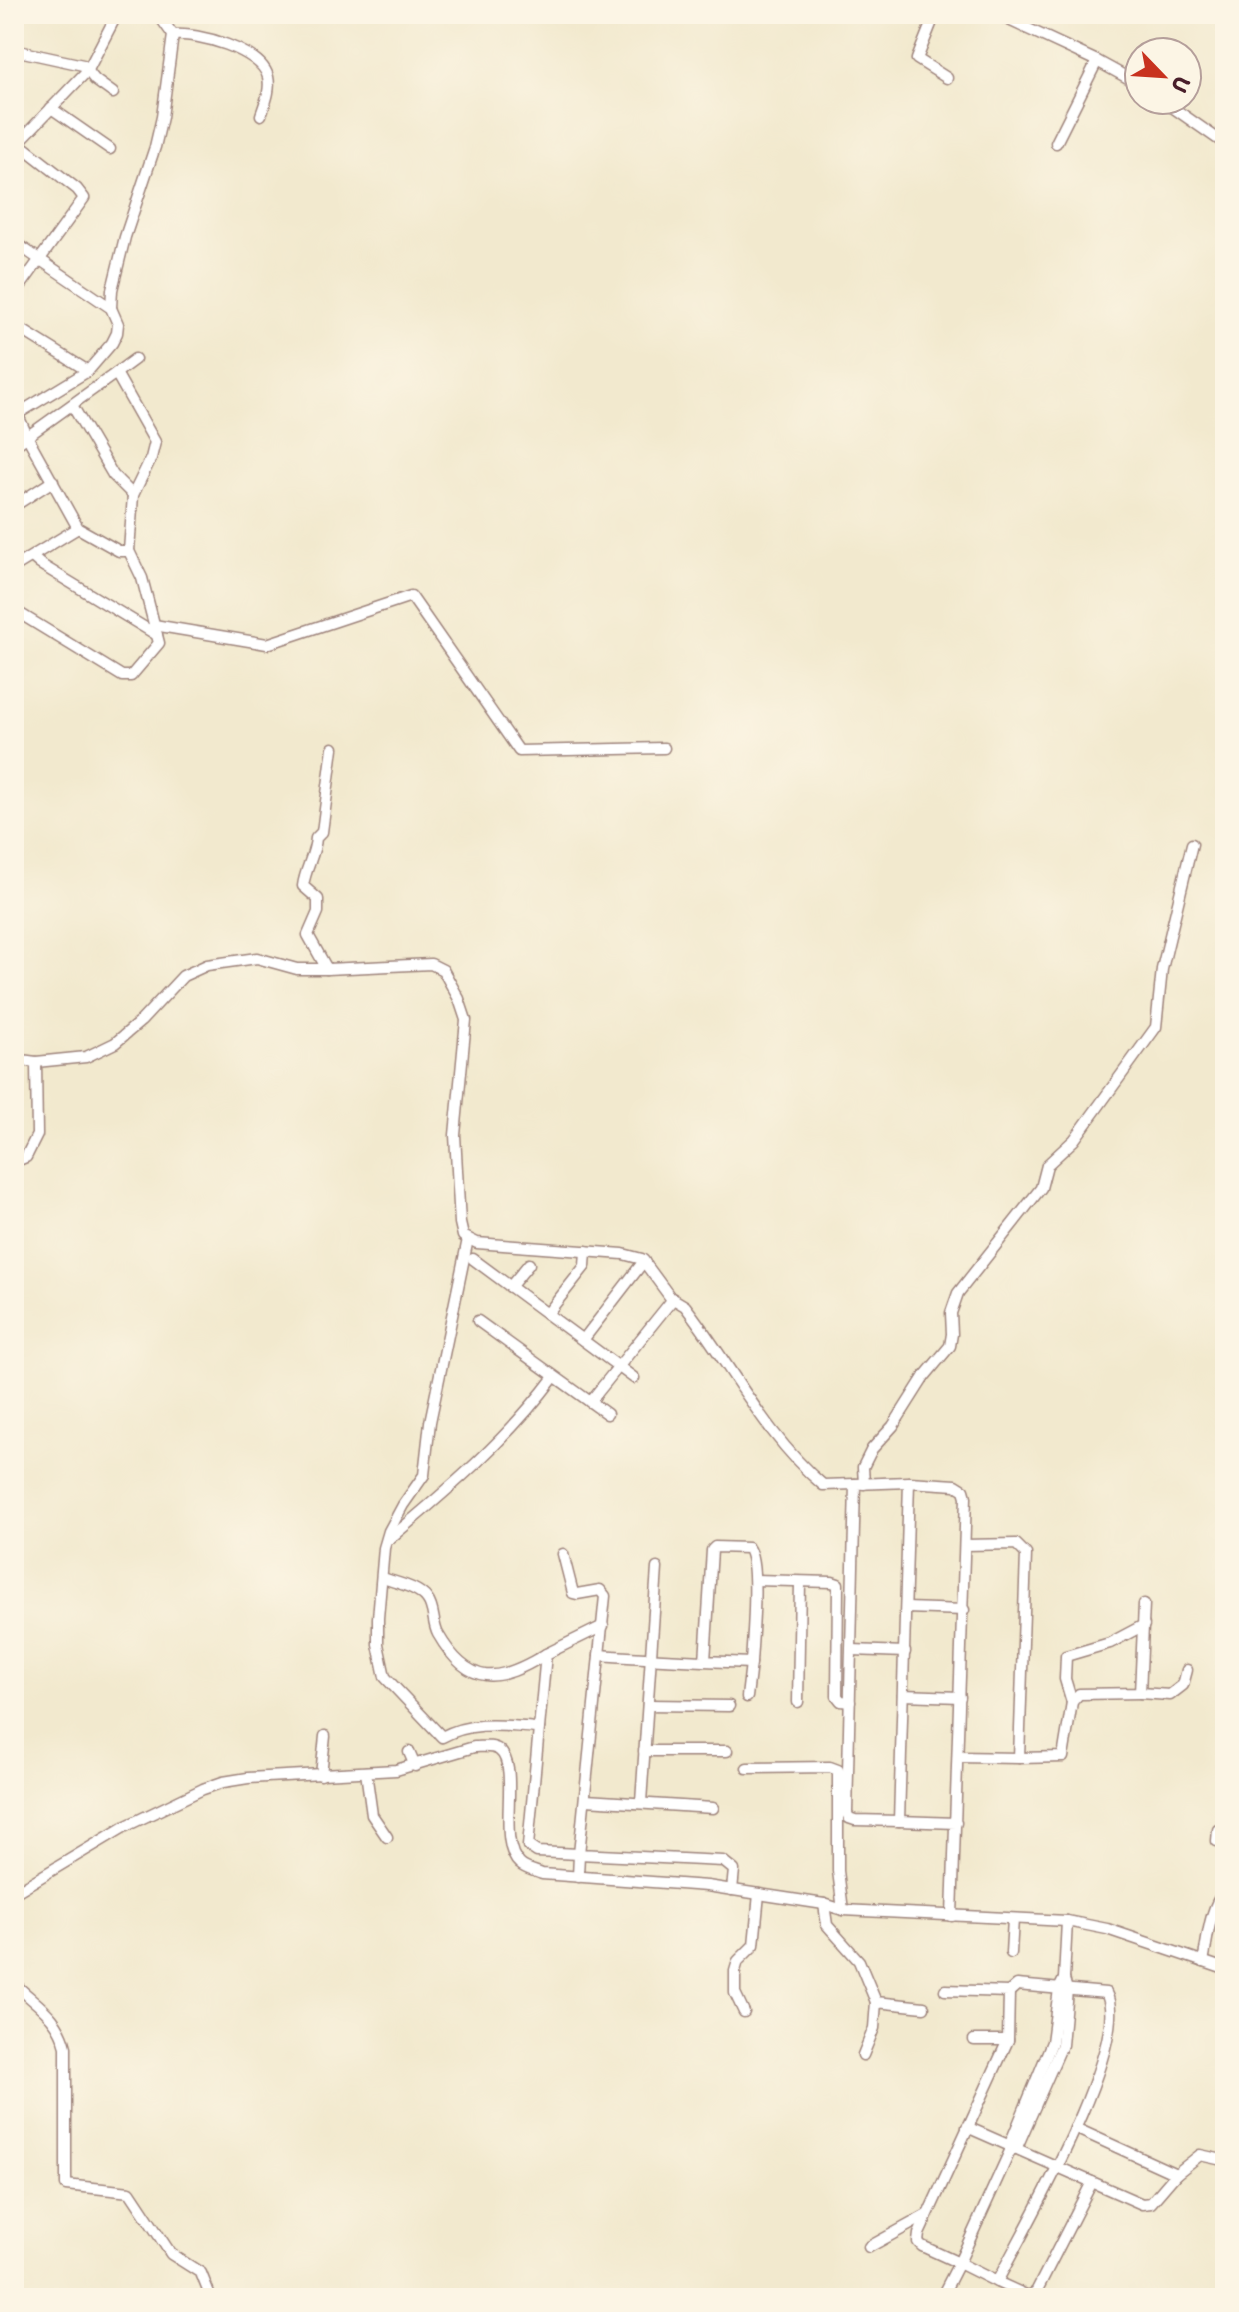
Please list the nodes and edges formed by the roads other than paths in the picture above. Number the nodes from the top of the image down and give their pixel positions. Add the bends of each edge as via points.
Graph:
1 (117, 14) edge
2 (158, 14) edge
3 (935, 14) edge
4 (996, 14) edge
5 (173, 35) junction
6 (14, 50) edge
7 (1097, 61) junction
8 (88, 70) junction
9 (1123, 75) edge
10 (947, 78) dead end
11 (113, 93) dead end
12 (51, 108) junction
13 (261, 115) dead end
14 (1185, 116) edge
15 (1056, 143) dead end
16 (1225, 144) edge
17 (16, 146) edge
18 (110, 149) dead end
19 (14, 242) edge
20 (39, 259) junction
21 (14, 295) edge
22 (111, 308) junction
23 (14, 325) edge
24 (135, 359) dead end
25 (88, 371) junction
26 (116, 373) junction
27 (72, 405) junction
28 (20, 422) edge
29 (14, 446) edge
30 (53, 481) junction
31 (133, 495) junction
32 (14, 506) edge
33 (78, 528) junction
34 (129, 551) junction
35 (32, 557) junction
36 (14, 567) edge
37 (14, 610) edge
38 (156, 630) junction
39 (333, 748) dead end
40 (664, 748) dead end
41 (1192, 844) dead end
42 (327, 969) junction
43 (14, 1059) edge
44 (36, 1062) junction
45 (14, 1162) edge
46 (468, 1239) junction
47 (586, 1251) junction
48 (473, 1259) dead end
49 (644, 1261) junction
50 (529, 1264) dead end
51 (510, 1287) junction
52 (673, 1299) junction
53 (547, 1314) junction
54 (478, 1321) dead end
55 (583, 1340) junction
56 (619, 1367) junction
57 (554, 1377) junction
58 (634, 1378) dead end
59 (590, 1402) junction
60 (607, 1414) dead end
61 (909, 1482) junction
62 (859, 1484) junction
63 (386, 1541) junction
64 (965, 1545) junction
65 (563, 1554) dead end
66 (657, 1568) dead end
67 (383, 1578) junction
68 (755, 1580) junction
69 (800, 1582) junction
70 (1144, 1604) dead end
71 (906, 1608) junction
72 (964, 1610) junction
73 (1144, 1625) junction
74 (603, 1626) junction
75 (852, 1650) junction
76 (905, 1652) junction
77 (546, 1654) junction
78 (599, 1655) junction
79 (651, 1659) junction
80 (705, 1661) junction
81 (751, 1663) junction
82 (1187, 1670) dead end
83 (1140, 1693) junction
84 (903, 1695) junction
85 (747, 1697) dead end
86 (960, 1697) junction
87 (798, 1702) dead end
88 (850, 1702) junction
89 (1072, 1702) junction
90 (648, 1705) junction
91 (729, 1706) dead end
92 (539, 1728) junction
93 (325, 1736) dead end
94 (442, 1737) junction
95 (644, 1751) junction
96 (727, 1751) dead end
97 (409, 1752) dead end
98 (450, 1755) junction
99 (958, 1757) junction
100 (1019, 1758) junction
101 (415, 1766) junction
102 (747, 1768) dead end
103 (366, 1772) junction
104 (321, 1775) junction
105 (586, 1800) junction
106 (641, 1802) junction
107 (713, 1808) dead end
108 (899, 1821) junction
109 (956, 1823) junction
110 (1225, 1828) edge
111 (387, 1837) dead end
112 (1217, 1841) dead end
113 (579, 1854) junction
114 (578, 1877) junction
115 (732, 1890) junction
116 (1225, 1890) edge
117 (14, 1893) edge
118 (759, 1894) junction
119 (824, 1904) junction
120 (843, 1910) junction
121 (952, 1916) junction
122 (1013, 1919) junction
123 (1067, 1921) junction
124 (1011, 1953) dead end
125 (1203, 1962) junction
126 (1225, 1969) edge
127 (14, 1983) edge
128 (1063, 1986) junction
129 (945, 1990) dead end
130 (1009, 1992) junction
131 (876, 2002) junction
132 (924, 2007) dead end
133 (744, 2012) dead end
134 (974, 2040) dead end
135 (1008, 2040) junction
136 (863, 2055) dead end
137 (967, 2127) junction
138 (1075, 2128) junction
139 (1012, 2148) junction
140 (1218, 2159) dead end
141 (1056, 2166) junction
142 (1176, 2174) junction
143 (1092, 2182) junction
144 (927, 2215) junction
145 (869, 2247) dead end
146 (959, 2263) junction
147 (997, 2282) junction
148 (211, 2298) edge
149 (941, 2298) edge

1 - 8 street
2 - 5 street
3 - 10 street via 917,59
4 - 7 street
5 - 13 street via 198,35 259,64 268,78
5 - 22 street via 162,117 125,237
6 - 8 street via 76,62
7 - 9 street
7 - 15 street
8 - 11 street
8 - 12 street
12 - 17 street
12 - 18 street
14 - 16 street
17 - 20 street via 84,196
19 - 20 street
20 - 21 street
20 - 22 street
22 - 25 street via 117,333
23 - 25 street
24 - 26 street
25 - 28 street
26 - 27 street
26 - 31 street via 155,442
27 - 28 street
27 - 31 street via 113,475
28 - 29 street
28 - 30 street
30 - 32 street
30 - 33 street
31 - 34 street
33 - 34 street via 119,551
33 - 35 street
34 - 38 street
35 - 36 street
35 - 38 street
37 - 38 street via 122,676 137,671 159,643
38 - 40 street via 267,644 411,596 519,751
39 - 42 street via 322,832 303,886 318,899 308,935
41 - 62 street via 1162,969 1156,1027 1074,1140 1047,1165 1041,1188 958,1293 950,1346 866,1459
42 - 44 street via 297,969 257,958 207,965 183,976 115,1043 86,1057
42 - 46 street via 431,964 443,970 459,999 466,1020 455,1135 460,1223
43 - 44 street
44 - 45 street via 37,1135 26,1157
46 - 47 street
46 - 63 street via 424,1475 393,1520
47 - 49 street
47 - 53 street via 585,1266
48 - 51 street
49 - 52 street
49 - 55 street
50 - 51 street
51 - 53 street
52 - 56 street
52 - 62 street via 685,1306 758,1411 812,1474 828,1486
53 - 55 street
54 - 57 street
55 - 56 street
56 - 58 street
56 - 59 street
57 - 59 street
57 - 63 street via 491,1450
59 - 60 street
61 - 62 street
61 - 64 street via 964,1490
61 - 71 street
62 - 75 street
63 - 67 street
64 - 72 street
64 - 100 street via 1016,1544 1026,1554
65 - 74 street via 573,1593 604,1592
66 - 79 street
67 - 77 street via 423,1594 437,1633 479,1674 503,1676
67 - 94 street via 378,1618 381,1667 393,1687
68 - 69 street
68 - 80 street via 748,1548 713,1549
68 - 81 street
69 - 87 street
69 - 88 street via 838,1584 837,1696
70 - 73 street
71 - 72 street
71 - 76 street
72 - 86 street
73 - 83 street
73 - 89 street via 1110,1643 1066,1656
74 - 77 street
74 - 78 street
75 - 76 street
75 - 88 street
76 - 84 street
77 - 92 street
78 - 79 street
78 - 105 street
79 - 80 street
79 - 90 street
80 - 81 street
81 - 85 street
82 - 83 street via 1183,1685 1170,1695
83 - 89 street via 1079,1694
84 - 86 street
84 - 108 street
86 - 99 street
88 - 108 street via 848,1816
89 - 100 street via 1063,1757
90 - 91 street
90 - 95 street
92 - 94 street via 466,1726
92 - 113 street via 528,1846 537,1852
93 - 104 street
94 - 98 street
95 - 96 street
95 - 106 street
97 - 101 street
98 - 101 street
98 - 114 street via 474,1747 501,1752 508,1774 503,1803 520,1865 542,1874
99 - 100 street
99 - 109 street
101 - 103 street
102 - 120 street via 838,1770
103 - 104 street
103 - 111 street via 372,1815
104 - 117 street via 248,1778 203,1789 124,1827
105 - 106 street
105 - 113 street
106 - 107 street
108 - 109 street
109 - 121 street
110 - 112 street via 1218,1830
113 - 114 street
113 - 115 street via 723,1861 734,1870
114 - 115 street
115 - 118 street
116 - 125 street via 1211,1919
118 - 119 street
118 - 133 street via 754,1945 735,1971 735,1993
119 - 120 street
119 - 131 street via 827,1925 859,1961
120 - 121 street
121 - 122 street
122 - 123 street
122 - 124 street
123 - 125 street
123 - 128 street
125 - 126 street
127 - 148 street via 62,2030 68,2091 66,2185 121,2190 139,2203 171,2254 201,2273
128 - 130 street via 1017,1985
128 - 138 street via 1102,1991 1109,1997 1105,2056
128 - 139 street via 1057,2044
129 - 130 street
130 - 135 street
131 - 132 street
131 - 136 street via 874,2028
134 - 135 street
135 - 137 street
137 - 139 street
137 - 144 street
138 - 141 street
138 - 142 street
139 - 141 street
139 - 146 street
140 - 142 street via 1200,2155
141 - 143 street
141 - 147 street
142 - 143 street via 1148,2204
143 - 147 street via 1036,2292 1028,2296
144 - 145 street
144 - 146 street via 918,2242
146 - 147 street
146 - 149 street

